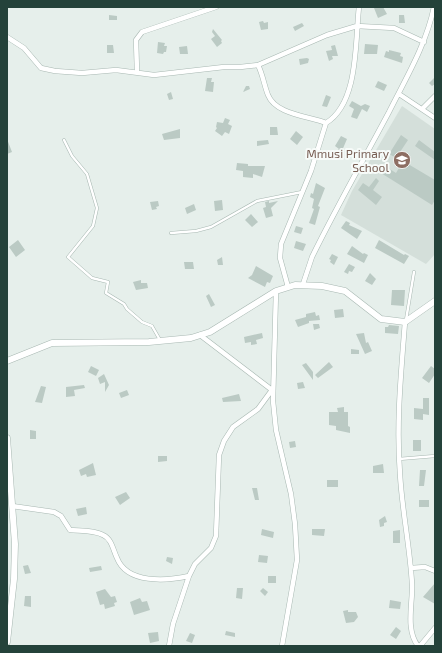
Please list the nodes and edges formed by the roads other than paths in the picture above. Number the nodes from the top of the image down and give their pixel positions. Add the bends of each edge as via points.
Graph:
1 (216, 7) edge
2 (359, 7) edge
3 (434, 7) edge
4 (357, 26) junction
5 (435, 28) edge
6 (429, 29) junction
7 (7, 37) edge
8 (424, 42) junction
9 (258, 65) junction
10 (137, 72) junction
11 (398, 94) junction
12 (435, 96) edge
13 (422, 109) junction
14 (435, 118) edge
15 (326, 123) junction
16 (64, 140) dead end
17 (302, 192) junction
18 (171, 234) dead end
19 (414, 272) dead end
20 (303, 284) junction
21 (288, 287) junction
22 (276, 291) junction
23 (435, 301) edge
24 (405, 322) junction
25 (200, 335) junction
26 (160, 341) junction
27 (7, 361) edge
28 (272, 390) junction
29 (7, 438) edge
30 (435, 456) edge
31 (399, 459) junction
32 (12, 506) junction
33 (411, 568) junction
34 (435, 570) edge
35 (188, 576) junction
36 (435, 628) edge
37 (7, 642) edge
38 (169, 646) edge
39 (282, 646) edge
40 (419, 646) edge

1 - 10 street via 142,32 136,40
2 - 4 street
3 - 6 street
4 - 8 street via 394,28
4 - 9 street via 327,35
4 - 15 street via 353,75 341,108 336,116
5 - 6 street
6 - 8 street
7 - 10 street via 24,48 41,68 82,73 116,70
8 - 11 street
9 - 10 street via 224,66 154,75
9 - 15 street via 268,96 274,104
11 - 13 street
11 - 20 street via 312,257
12 - 13 street
13 - 14 street
15 - 17 street via 321,145
16 - 26 lane via 72,156 87,174 97,208 93,226 68,257 92,278 108,282 106,293 124,304 142,322 152,326
17 - 18 lane via 257,201 211,227
17 - 21 street via 281,244 280,258
19 - 24 lane
20 - 21 street
20 - 24 street via 345,290 381,319
21 - 22 street
22 - 25 street via 210,332
22 - 28 street
23 - 24 street
24 - 31 street via 400,383
25 - 26 street
25 - 28 street
26 - 27 street via 52,343
28 - 35 street via 258,409 232,427 224,441 219,455 216,536 211,548 195,564
28 - 39 street via 276,430 291,494 297,560
29 - 32 street
30 - 31 lane
31 - 33 street
32 - 35 street via 54,512 61,516 70,530 104,535 110,541 121,567 136,576 175,579
32 - 37 street via 14,579
33 - 34 street via 425,567
33 - 40 street via 411,632 413,640
35 - 38 street
36 - 40 street

